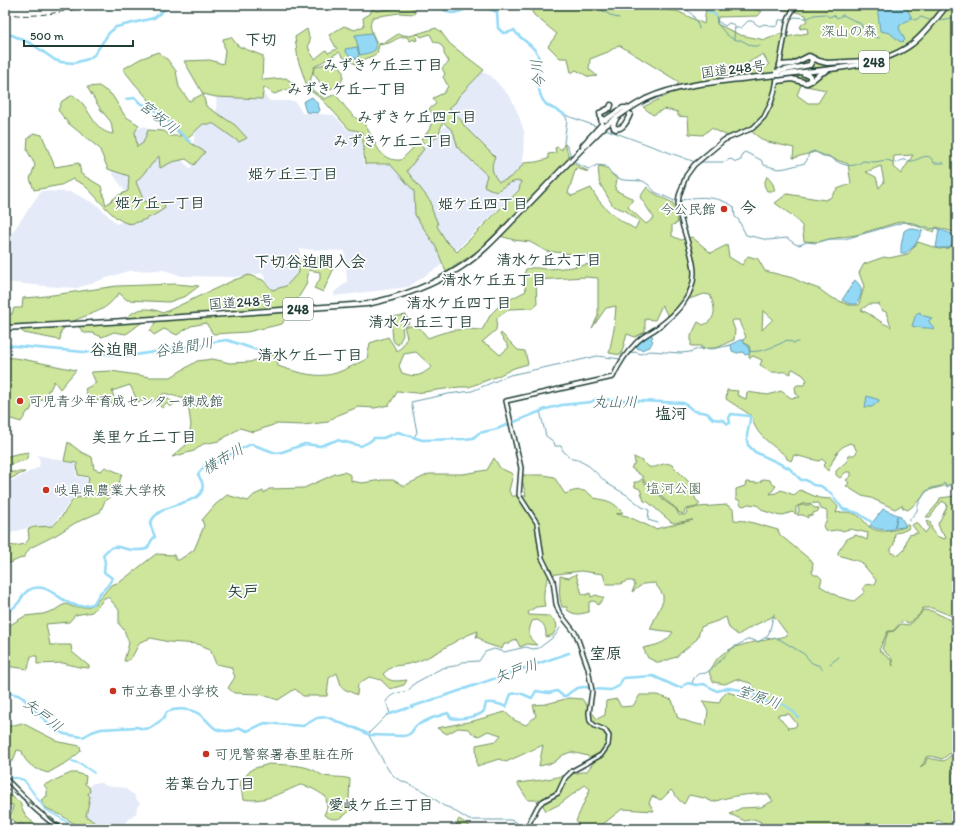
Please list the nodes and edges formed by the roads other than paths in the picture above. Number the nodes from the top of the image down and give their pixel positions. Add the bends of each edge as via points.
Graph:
1 (796, 5) edge
2 (945, 5) edge
3 (806, 57) junction
4 (866, 63) junction
5 (780, 65) junction
6 (778, 73) junction
7 (777, 81) junction
8 (805, 83) junction
9 (611, 105) dead end
10 (624, 111) junction
11 (600, 118) junction
12 (601, 129) junction
13 (616, 129) junction
14 (570, 160) junction
15 (5, 328) edge
16 (6, 779) edge
17 (526, 828) edge
18 (59, 829) edge
19 (531, 829) edge

1 - 5 main road via 787,24
2 - 4 highway, 国道248号 / 248 via 926,28 906,45
3 - 4 highway via 810,56 827,63
3 - 5 highway via 792,64
3 - 6 highway via 812,60 810,65
4 - 6 highway, 国道248号 / 248
4 - 8 highway via 823,71
5 - 7 main road
6 - 8 highway via 807,74 810,79
6 - 10 highway, 国道248号 / 248 via 688,86 668,91
6 - 10 highway, 国道248号 / 248 via 675,87 646,97
7 - 8 highway via 792,79
7 - 17 main road via 764,117 753,128 724,140 694,164 686,176 678,202 694,273 692,288 685,301 658,327 634,344 613,377 506,401 521,468 518,495 537,523 542,558 553,580 556,604 576,634 588,668 592,691 590,721 605,730 609,740 598,757 569,774 558,793 538,806
9 - 11 highway via 600,113
10 - 11 highway via 605,120
10 - 12 highway, 国道248号 / 248
10 - 13 highway via 615,120
10 - 13 highway via 623,126
11 - 12 highway
12 - 13 highway via 610,126
12 - 14 highway, 国道248号 / 248
12 - 14 highway, 国道248号 / 248
14 - 15 highway, 国道248号 / 248 via 485,248 462,267 430,285 390,299 367,304
16 - 18 main road via 29,804
17 - 19 main road

